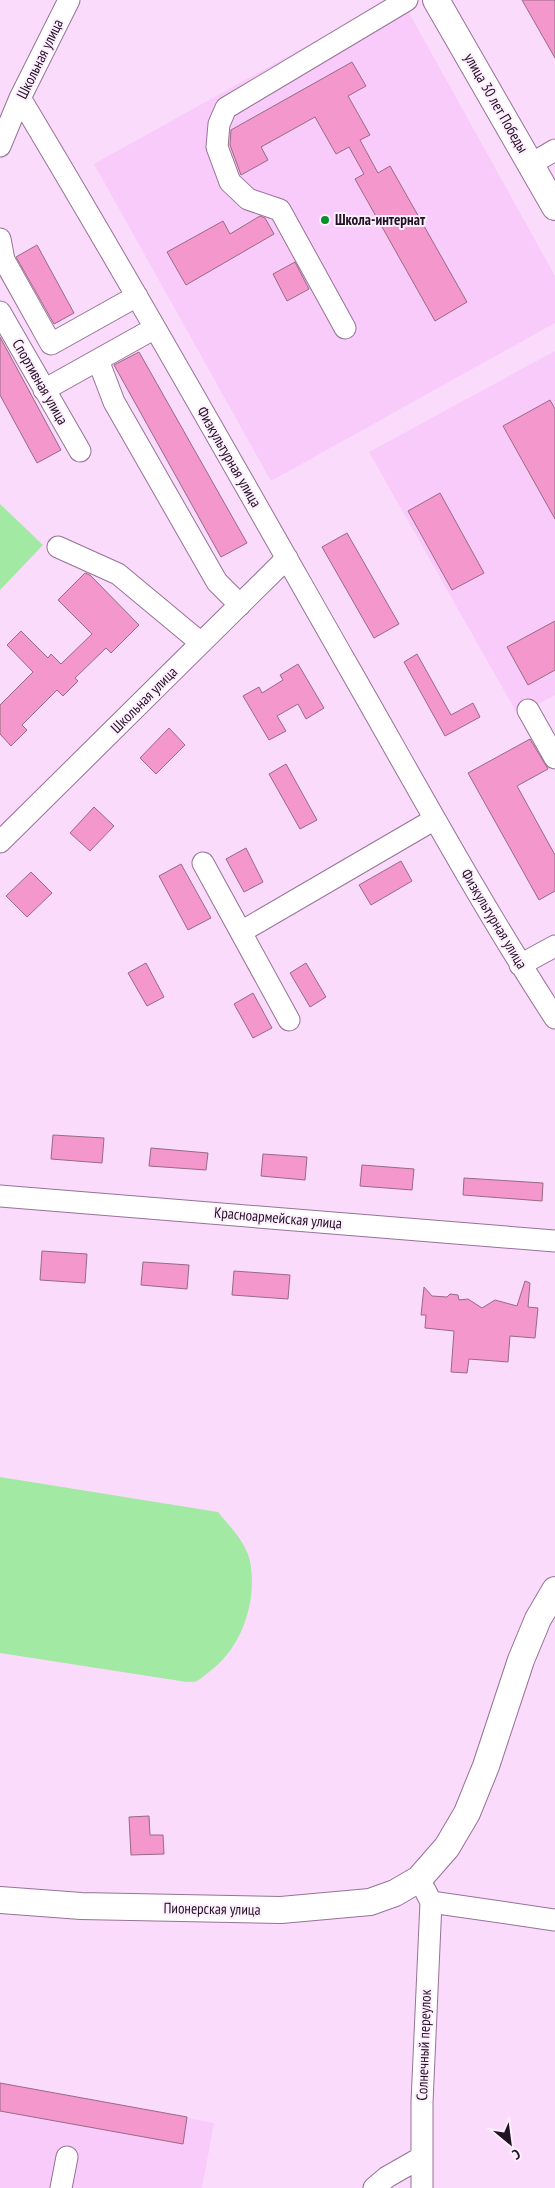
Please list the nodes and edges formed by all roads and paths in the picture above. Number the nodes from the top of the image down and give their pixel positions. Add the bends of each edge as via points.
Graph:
1 (69, 0) edge
2 (407, 0) edge
3 (436, 0) edge
4 (20, 98) junction
5 (0, 146) edge
6 (555, 150) edge
7 (531, 164) junction
8 (555, 207) edge
9 (0, 239) edge
10 (137, 296) junction
11 (0, 312) edge
12 (155, 328) junction
13 (345, 328) dead end
14 (98, 360) junction
15 (44, 390) junction
16 (80, 451) dead end
17 (58, 547) dead end
18 (287, 558) junction
19 (240, 605) junction
20 (201, 643) junction
21 (528, 710) dead end
22 (555, 758) edge
23 (435, 819) junction
24 (0, 842) edge
25 (203, 863) dead end
26 (241, 932) junction
27 (555, 946) edge
28 (520, 965) junction
29 (555, 1018) edge
30 (289, 1020) dead end
31 (0, 1196) edge
32 (555, 1241) edge
33 (555, 1590) edge
34 (419, 1879) junction
35 (0, 1900) edge
36 (431, 1902) junction
37 (555, 1920) edge
38 (67, 2157) dead end
39 (422, 2157) junction
40 (61, 2188) edge
41 (374, 2188) edge
42 (422, 2188) edge

1 - 4 street, Школьная улица
2 - 13 street via 226,108 218,124 217,147 230,182 248,199 280,210
3 - 7 main road, улица 30 лет Победы
4 - 5 street, Школьная улица
4 - 10 street, Физкультурная улица
6 - 7 street
7 - 8 main road, улица 30 лет Победы
9 - 10 street via 4,260 51,344
10 - 12 street, Физкультурная улица
11 - 15 street, Спортивная улица
12 - 14 street
12 - 18 street, Физкультурная улица
14 - 15 street
14 - 19 street via 114,402 217,582
15 - 16 street, Спортивная улица
17 - 20 street via 118,574
18 - 19 street, Школьная улица
18 - 23 street, Физкультурная улица
19 - 20 street, Школьная улица
20 - 24 street, Школьная улица
21 - 22 street
23 - 26 street
23 - 28 street, Физкультурная улица
25 - 26 street
26 - 30 street
27 - 28 street
28 - 29 street, Физкультурная улица
31 - 32 street, Красноармейская улица
33 - 34 main road, Пионерская улица via 538,1619 521,1660 467,1813 448,1848
34 - 35 main road, Пионерская улица via 370,1902 281,1910 81,1906
34 - 36 street
36 - 37 street
36 - 39 street, Солнечный переулок
38 - 40 street
39 - 41 street via 387,2176
39 - 42 street, Солнечный переулок

